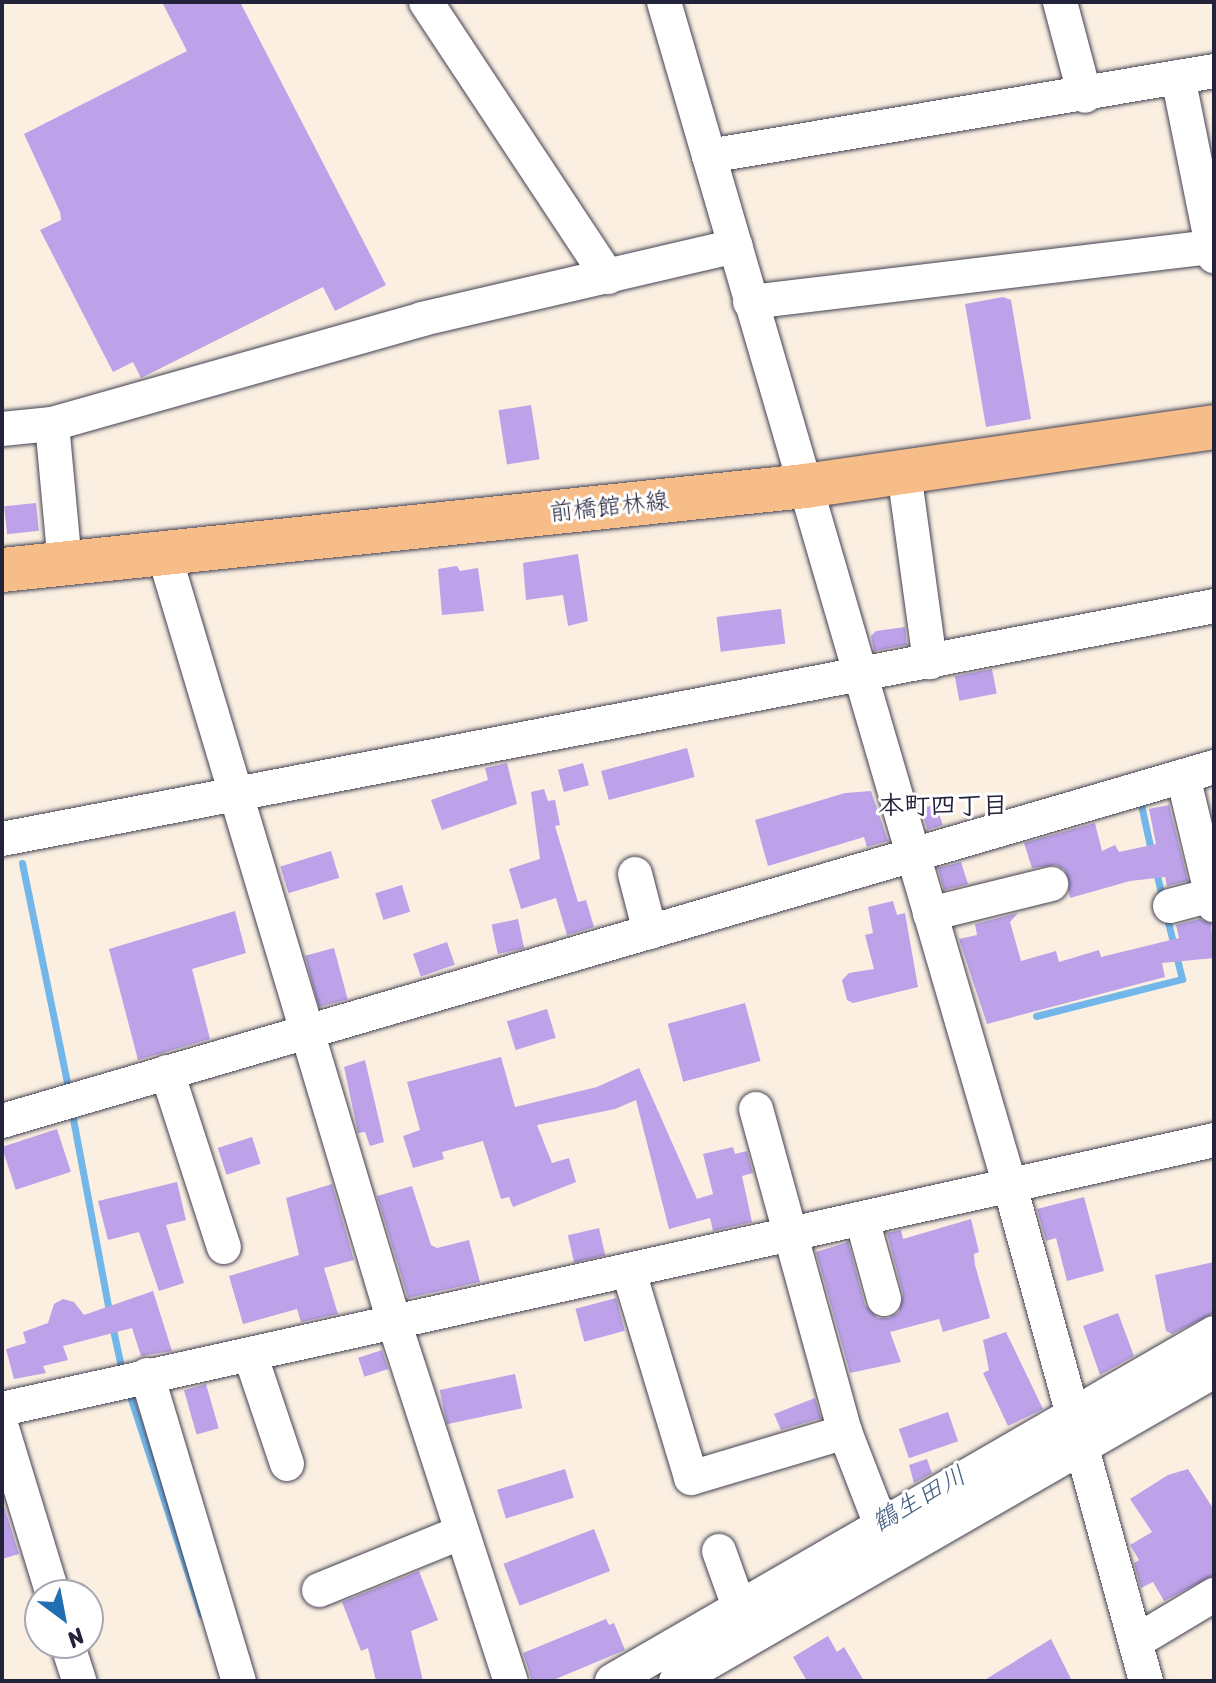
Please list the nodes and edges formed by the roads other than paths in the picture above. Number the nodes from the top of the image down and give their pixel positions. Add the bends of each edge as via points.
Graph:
1 (664, 2) edge
2 (1060, 2) edge
3 (440, 7) edge
4 (1214, 71) edge
5 (1178, 77) junction
6 (1085, 96) junction
7 (709, 156) junction
8 (736, 246) junction
9 (1213, 251) edge
10 (608, 277) junction
11 (750, 302) junction
12 (52, 424) junction
13 (1214, 427) edge
14 (2, 429) edge
15 (904, 472) junction
16 (805, 486) junction
17 (164, 554) junction
18 (65, 563) junction
19 (2, 570) edge
20 (1214, 606) edge
21 (930, 662) junction
22 (860, 677) junction
23 (1198, 772) edge
24 (234, 797) junction
25 (2, 839) edge
26 (913, 856) junction
27 (635, 874) dead end
28 (1051, 884) dead end
29 (1213, 900) edge
30 (1170, 906) dead end
31 (930, 914) junction
32 (650, 932) junction
33 (304, 1031) junction
34 (167, 1072) junction
35 (756, 1109) dead end
36 (2, 1121) edge
37 (1214, 1140) edge
38 (1010, 1186) junction
39 (862, 1219) junction
40 (788, 1236) junction
41 (224, 1247) dead end
42 (629, 1272) junction
43 (884, 1299) dead end
44 (395, 1325) junction
45 (1214, 1333) edge
46 (250, 1354) junction
47 (1214, 1371) edge
48 (147, 1375) junction
49 (2, 1409) edge
50 (2, 1428) edge
51 (845, 1432) junction
52 (1075, 1432) junction
53 (287, 1464) dead end
54 (881, 1525) junction
55 (462, 1532) junction
56 (719, 1551) dead end
57 (48, 1579) edge
58 (319, 1590) dead end
59 (1214, 1595) edge
60 (739, 1607) junction
61 (1137, 1641) junction
62 (72, 1659) edge
63 (79, 1681) edge
64 (239, 1681) edge
65 (511, 1681) edge
66 (612, 1681) edge
67 (676, 1681) edge
68 (1146, 1681) edge

1 - 7 street
2 - 6 street
3 - 10 street
4 - 5 street
5 - 6 street
5 - 9 street
6 - 7 street
7 - 8 street
8 - 10 street
8 - 11 street
9 - 11 street
10 - 12 street via 422,319
11 - 16 street
12 - 14 street
12 - 18 street
13 - 15 main road, 前橋館林線
15 - 16 main road, 前橋館林線
15 - 21 street
16 - 17 main road, 前橋館林線
16 - 22 street
17 - 18 main road, 前橋館林線
17 - 24 street
18 - 19 main road, 前橋館林線
20 - 21 street
21 - 22 street
22 - 24 street via 450,751
22 - 26 street
23 - 26 street
23 - 29 street
24 - 25 street
24 - 33 street
26 - 31 street
26 - 32 street
27 - 32 street
28 - 31 street
29 - 30 street
31 - 38 street
32 - 33 street
33 - 34 street
33 - 44 street
34 - 36 street
34 - 41 street
35 - 40 street
37 - 38 street
38 - 39 street
38 - 52 street
39 - 40 street
39 - 43 street
40 - 42 street
40 - 51 street
42 - 44 street
42 - 51 street via 691,1478
44 - 46 street
44 - 55 street
45 - 52 street
46 - 48 street
46 - 53 street
47 - 52 street
48 - 49 street
48 - 64 street
50 - 57 street
51 - 54 street
52 - 54 street
52 - 61 street
52 - 67 street
54 - 60 street
55 - 58 street
55 - 65 street
56 - 60 street
59 - 61 street
60 - 66 street
61 - 68 street
62 - 63 street

